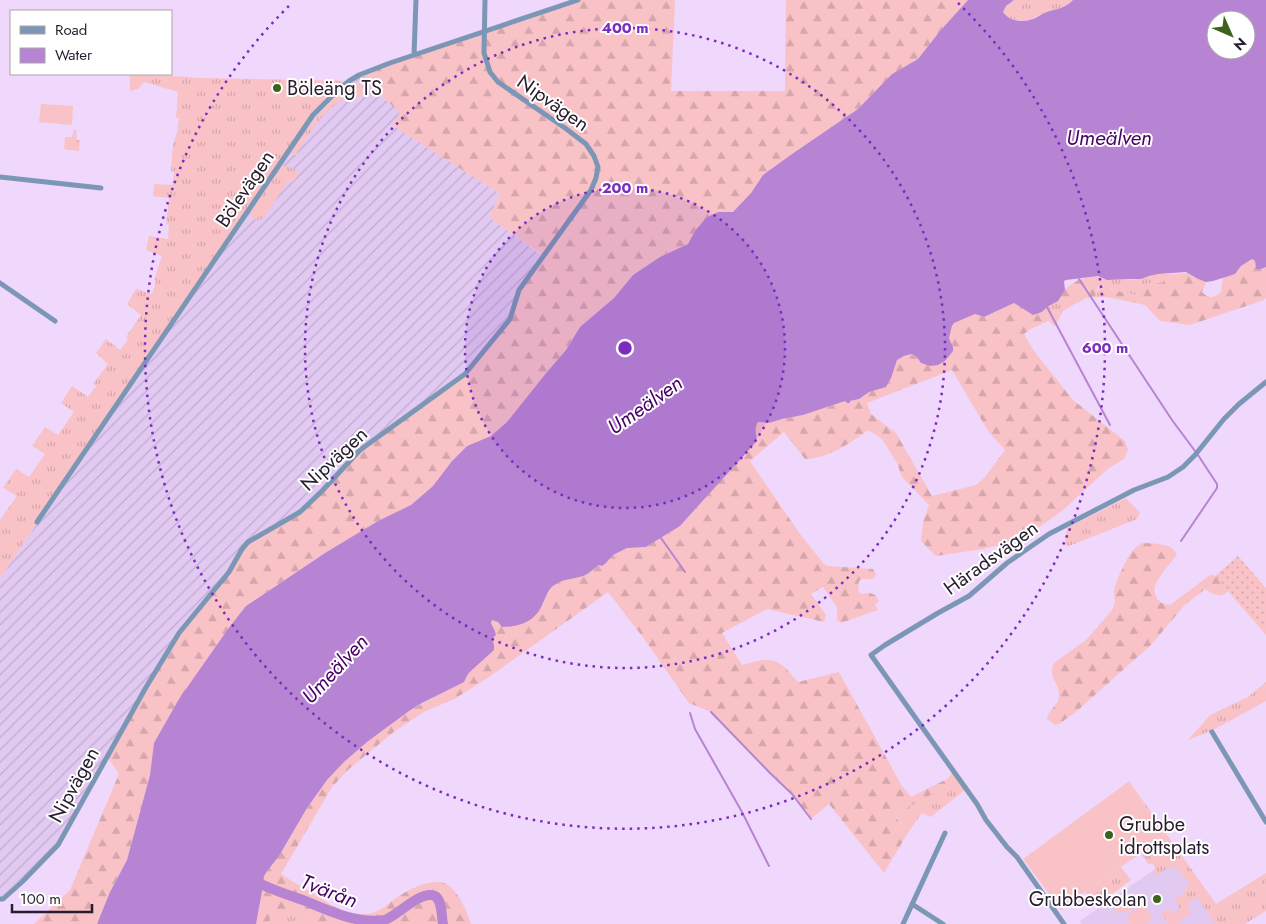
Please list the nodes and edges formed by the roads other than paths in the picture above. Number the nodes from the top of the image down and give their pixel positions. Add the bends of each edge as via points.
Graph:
1 (416, 0) edge
2 (485, 0) edge
3 (578, 0) edge
4 (483, 32) junction
5 (414, 55) junction
6 (0, 177) edge
7 (101, 188) dead end
8 (0, 283) edge
9 (55, 321) dead end
10 (1266, 382) edge
11 (37, 522) dead end
12 (1212, 732) dead end
13 (1266, 822) edge
14 (945, 833) dead end
15 (0, 899) edge
16 (912, 904) junction
17 (902, 924) edge
18 (943, 924) edge
19 (1064, 924) edge

1 - 5 street
2 - 4 street, Nipvägen
3 - 4 street, Bölevägen
4 - 5 street, Bölevägen
4 - 15 street, Nipvägen via 486,64 498,82 586,144 598,167 591,190 519,290 510,319 464,374 360,450 300,512 248,542 242,549 229,572 179,633 58,845 22,882
5 - 11 street, Bölevägen via 359,75 313,115
6 - 7 street
8 - 9 street
10 - 19 street, Häradsvägen via 1224,419 1183,468 1049,534 1007,563 969,596 871,655 978,804 986,820 1017,857
12 - 13 street
14 - 16 street
16 - 17 street
16 - 18 street

